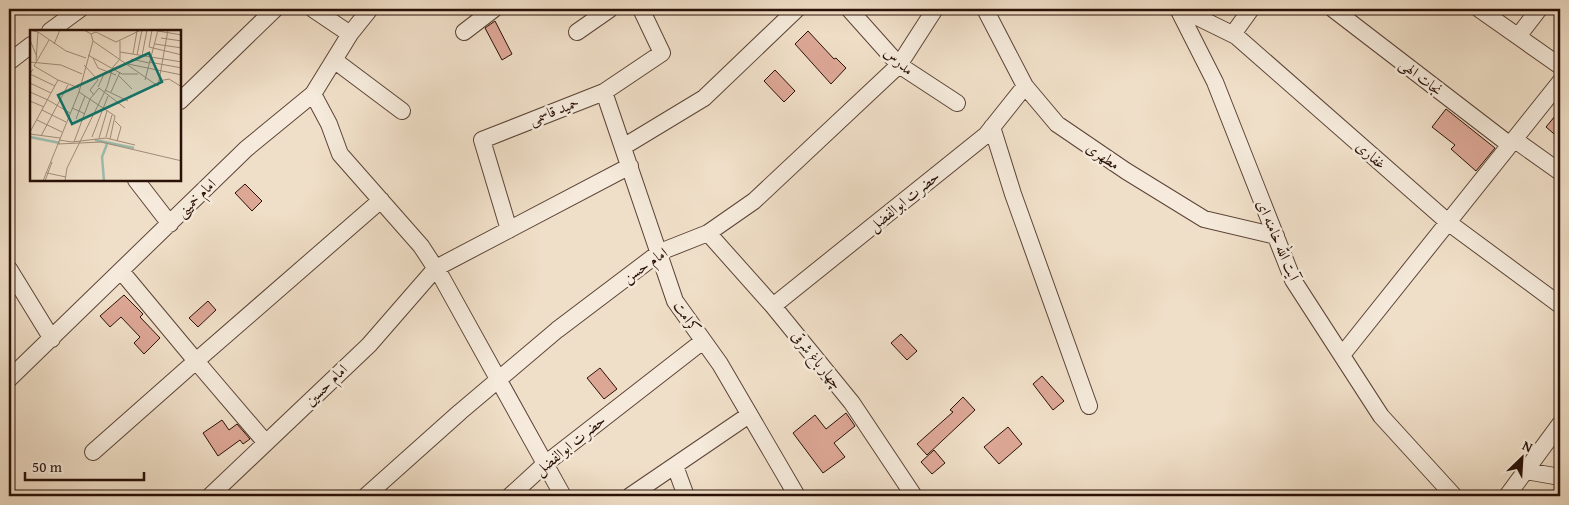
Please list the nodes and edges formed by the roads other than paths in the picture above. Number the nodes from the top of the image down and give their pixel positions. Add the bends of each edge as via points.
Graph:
1 (80, 9) edge
2 (275, 9) edge
3 (313, 9) edge
4 (370, 9) edge
5 (494, 9) edge
6 (610, 9) edge
7 (641, 9) edge
8 (797, 9) edge
9 (849, 9) edge
10 (935, 9) edge
11 (984, 9) edge
12 (1179, 9) edge
13 (1252, 9) edge
14 (1333, 9) edge
15 (1479, 9) edge
16 (1539, 9) edge
17 (51, 30) edge
18 (464, 32) dead end
19 (577, 32) dead end
20 (350, 34) junction
21 (1233, 34) junction
22 (1519, 35) junction
23 (30, 46) edge
24 (334, 60) junction
25 (9, 62) edge
26 (899, 65) junction
27 (1560, 66) edge
28 (1560, 82) edge
29 (1025, 86) junction
30 (604, 92) junction
31 (313, 94) junction
32 (181, 100) edge
33 (956, 103) dead end
34 (402, 111) dead end
35 (992, 127) junction
36 (1512, 143) junction
37 (623, 147) junction
38 (630, 166) junction
39 (1560, 172) edge
40 (137, 181) edge
41 (381, 200) junction
42 (1449, 223) junction
43 (170, 224) junction
44 (509, 230) junction
45 (708, 233) junction
46 (1276, 236) junction
47 (660, 252) junction
48 (436, 268) junction
49 (9, 269) edge
50 (121, 271) junction
51 (1560, 305) edge
52 (773, 306) junction
53 (52, 339) junction
54 (703, 341) junction
55 (1342, 355) junction
56 (196, 361) junction
57 (9, 379) edge
58 (498, 380) junction
59 (1089, 406) dead end
60 (749, 415) junction
61 (1560, 424) edge
62 (266, 443) junction
63 (93, 452) dead end
64 (545, 464) junction
65 (675, 466) junction
66 (1526, 471) junction
67 (1560, 477) edge
68 (210, 496) edge
69 (366, 496) edge
70 (510, 496) edge
71 (563, 496) edge
72 (630, 496) edge
73 (686, 496) edge
74 (797, 496) edge
75 (914, 496) edge
76 (1454, 496) edge
77 (1507, 496) edge

1 - 17 street
2 - 32 street
3 - 20 street
4 - 20 street, امام خمینی
5 - 18 street
6 - 19 street
7 - 30 street, حمید قاسمی via 662,52
8 - 37 street via 704,98
9 - 26 street, مدرس
10 - 26 street, امام حسن
11 - 29 street, مطهری
12 - 21 street, غفاری
12 - 46 street, آیت الله خامنه ای via 1214,82
13 - 21 street
14 - 36 street, نجات الهی
15 - 22 street
16 - 22 street
20 - 24 street, امام خمینی
21 - 42 street, غفاری
22 - 27 street
23 - 25 street
24 - 31 street, امام خمینی
24 - 34 street
26 - 33 street, مدرس
26 - 45 street, امام حسن via 754,201
28 - 36 street
29 - 35 street, حضرت ابوالفضل
29 - 46 street, مطهری via 1057,124 1196,214
30 - 37 street, کرامت
30 - 44 street, حمید قاسمی via 482,140
31 - 41 street via 340,154
31 - 43 street, امام خمینی via 246,149
35 - 52 street, حضرت ابوالفضل via 986,136
35 - 59 street
36 - 39 street, نجات الهی
36 - 42 street
37 - 38 street, کرامت
38 - 44 street
38 - 47 street, کرامت
40 - 43 street
41 - 48 street
41 - 56 street
42 - 51 street, غفاری
42 - 55 street
43 - 50 street, امام خمینی
44 - 48 street
45 - 47 street, امام حسن
45 - 52 street, چهار باغ شرقی
46 - 55 street, آیت الله خامنه ای via 1293,280
47 - 54 street, کرامت via 675,301
47 - 58 street, امام حسن via 557,330
48 - 58 street
48 - 62 street, امام حسین via 369,345
49 - 53 street
50 - 53 street, امام خمینی
50 - 56 street
52 - 75 street, چهار باغ شرقی via 852,403
53 - 57 street, امام خمینی
54 - 60 street, کرامت
54 - 64 street, حضرت ابوالفضل
55 - 76 street, آیت الله خامنه ای via 1381,416
56 - 62 street
56 - 63 street
58 - 64 street
58 - 69 street, امام حسن
60 - 65 street
60 - 74 street, کرامت
61 - 66 street
62 - 68 street, امام حسین
64 - 70 street, حضرت ابوالفضل
64 - 71 street
65 - 72 street
65 - 73 street
66 - 67 street
66 - 77 street

